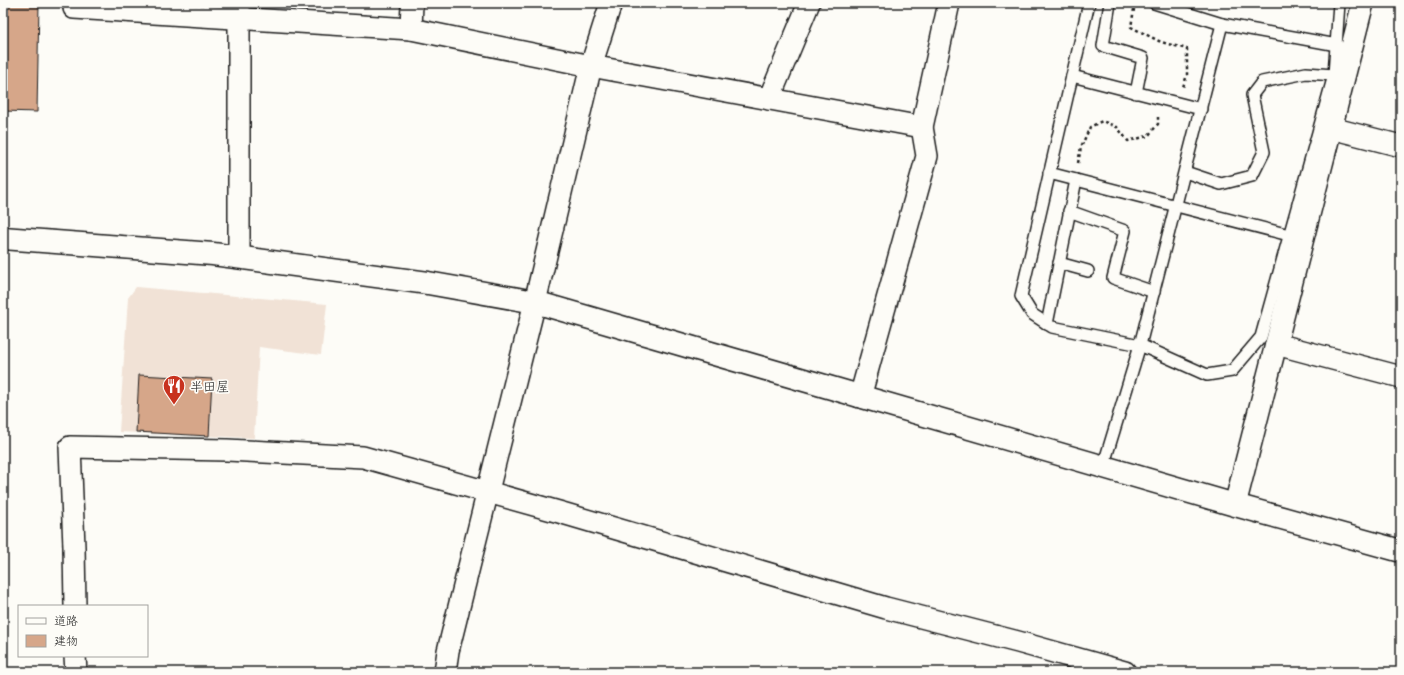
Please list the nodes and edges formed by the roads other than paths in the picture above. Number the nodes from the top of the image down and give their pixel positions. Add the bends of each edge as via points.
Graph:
1 (74, 3) edge
2 (412, 3) edge
3 (611, 3) edge
4 (809, 3) edge
5 (949, 3) edge
6 (1089, 3) edge
7 (1110, 3) edge
8 (1154, 3) edge
9 (1339, 3) edge
10 (1363, 3) edge
11 (239, 10) edge
12 (1222, 24) junction
13 (411, 29) junction
14 (1336, 45) junction
15 (591, 66) junction
16 (1334, 75) junction
17 (1072, 76) junction
18 (1136, 93) junction
19 (770, 99) junction
20 (1201, 109) junction
21 (922, 127) junction
22 (1331, 128) junction
23 (1401, 146) edge
24 (1185, 172) junction
25 (1049, 173) junction
26 (1076, 180) junction
27 (1176, 206) junction
28 (1070, 211) junction
29 (1289, 235) junction
30 (3, 238) edge
31 (240, 257) junction
32 (1059, 262) junction
33 (1088, 271) dead end
34 (1154, 292) junction
35 (535, 302) junction
36 (1047, 324) junction
37 (1276, 344) junction
38 (1140, 345) junction
39 (1401, 377) edge
40 (860, 397) junction
41 (1103, 467) junction
42 (488, 493) junction
43 (1235, 505) junction
44 (1401, 551) edge
45 (75, 605) edge
46 (76, 657) edge
47 (76, 672) edge
48 (445, 672) edge
49 (1124, 672) edge

1 - 11 street via 74,8
2 - 13 street
3 - 15 street
4 - 19 street
5 - 21 street
6 - 17 lane
7 - 18 lane via 1103,46 1143,58
8 - 12 lane
9 - 14 lane
10 - 22 street
11 - 13 street
11 - 31 street
12 - 14 lane
12 - 20 lane
13 - 15 street
14 - 16 lane
15 - 19 street
15 - 35 street
16 - 24 lane via 1306,73 1262,82 1252,96 1264,152 1252,176 1221,184
16 - 29 lane
17 - 18 lane
17 - 25 lane
18 - 20 lane
19 - 21 street
20 - 24 lane
21 - 40 street via 927,156
22 - 23 street
22 - 37 street
24 - 27 lane
25 - 26 lane
25 - 36 lane via 1021,296 1032,314
26 - 27 lane
26 - 28 lane
27 - 29 lane
27 - 34 lane
28 - 32 lane
28 - 34 lane via 1125,231 1113,278
29 - 38 lane via 1261,337 1232,371 1207,375
30 - 31 street
31 - 35 street via 428,283
32 - 33 lane
32 - 36 lane
34 - 38 lane
35 - 40 street
35 - 42 street
36 - 38 lane
37 - 39 street
37 - 43 street
38 - 41 lane
40 - 41 street
41 - 43 street
42 - 45 street via 363,456 227,450 70,448
42 - 48 street
42 - 49 street via 886,608
43 - 44 street
46 - 47 street

